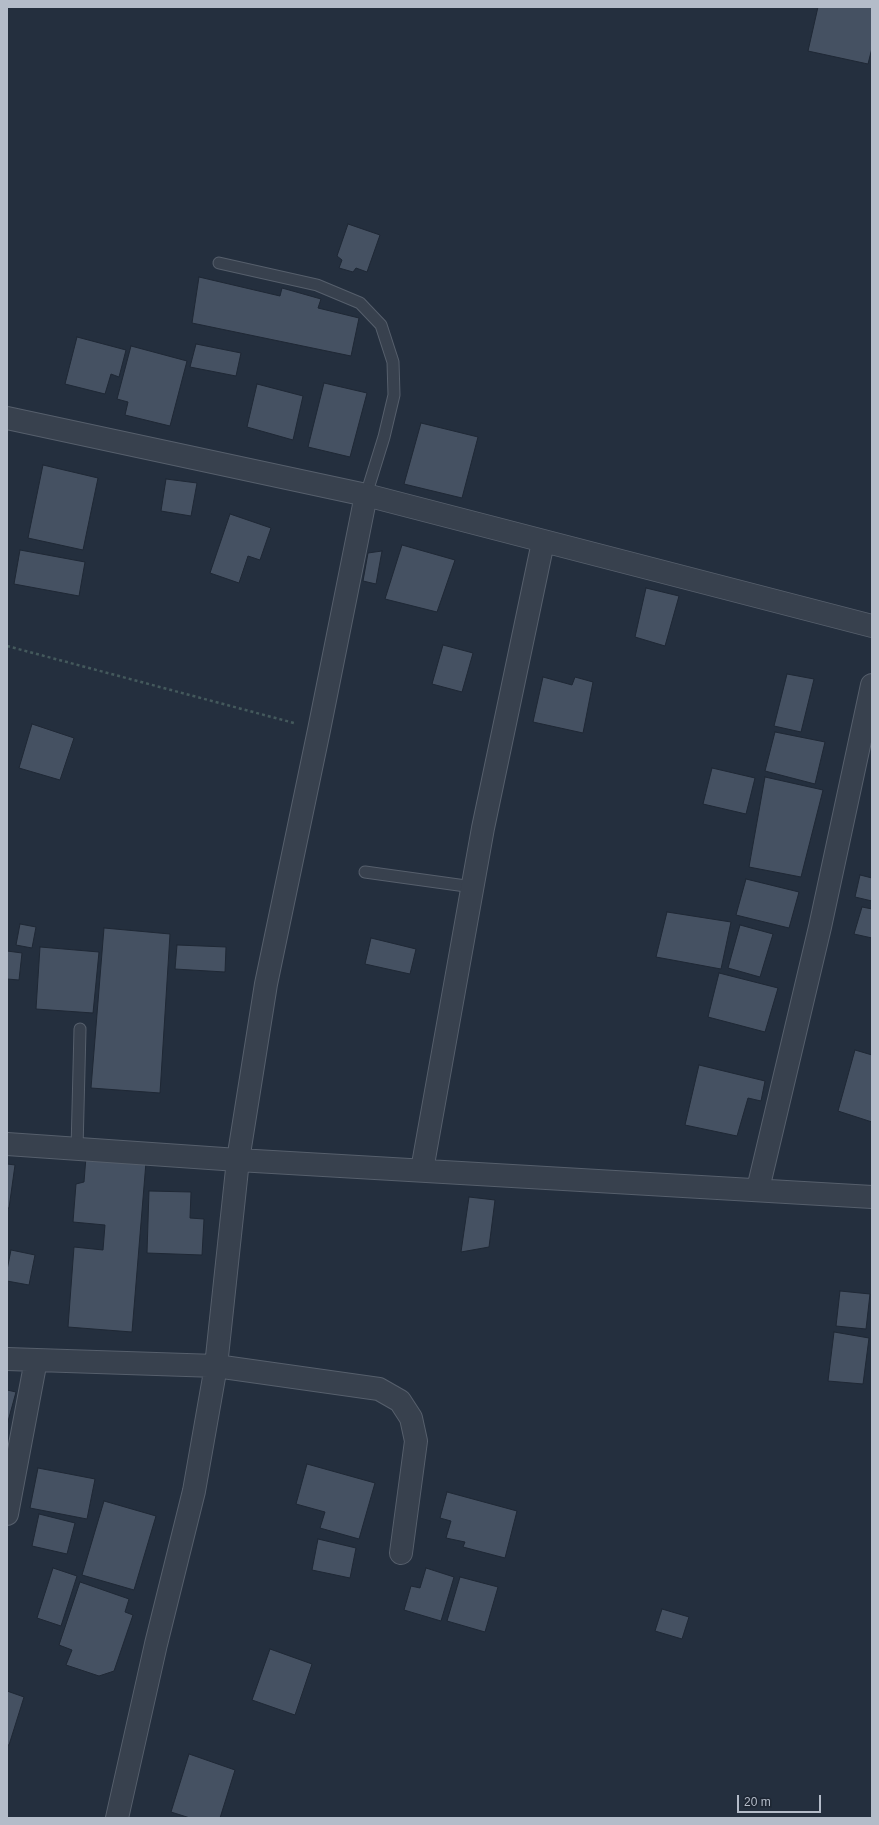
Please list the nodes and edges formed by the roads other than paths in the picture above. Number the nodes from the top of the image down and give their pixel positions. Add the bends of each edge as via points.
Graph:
1 (219, 263) dead end
2 (7, 418) edge
3 (366, 495) junction
4 (543, 542) junction
5 (872, 626) edge
6 (872, 685) edge
7 (365, 872) dead end
8 (473, 887) junction
9 (80, 1029) dead end
10 (7, 1144) edge
11 (77, 1148) junction
12 (238, 1160) junction
13 (422, 1170) junction
14 (758, 1190) junction
15 (872, 1196) edge
16 (7, 1359) edge
17 (36, 1360) junction
18 (216, 1366) junction
19 (7, 1514) edge
20 (401, 1553) dead end
21 (117, 1818) edge

1 - 3 lane via 317,285 360,303 382,325 392,362 394,395
2 - 3 street
3 - 4 street
3 - 12 street via 320,730 266,984
4 - 5 street
4 - 8 street
6 - 14 street via 820,927
7 - 8 lane
8 - 13 street
9 - 11 lane
10 - 11 street
11 - 12 street
12 - 13 street
12 - 18 street
13 - 14 street
14 - 15 street
16 - 17 street
17 - 18 street
17 - 19 street
18 - 20 street via 379,1389 400,1401 411,1418 416,1441
18 - 21 street via 194,1491

